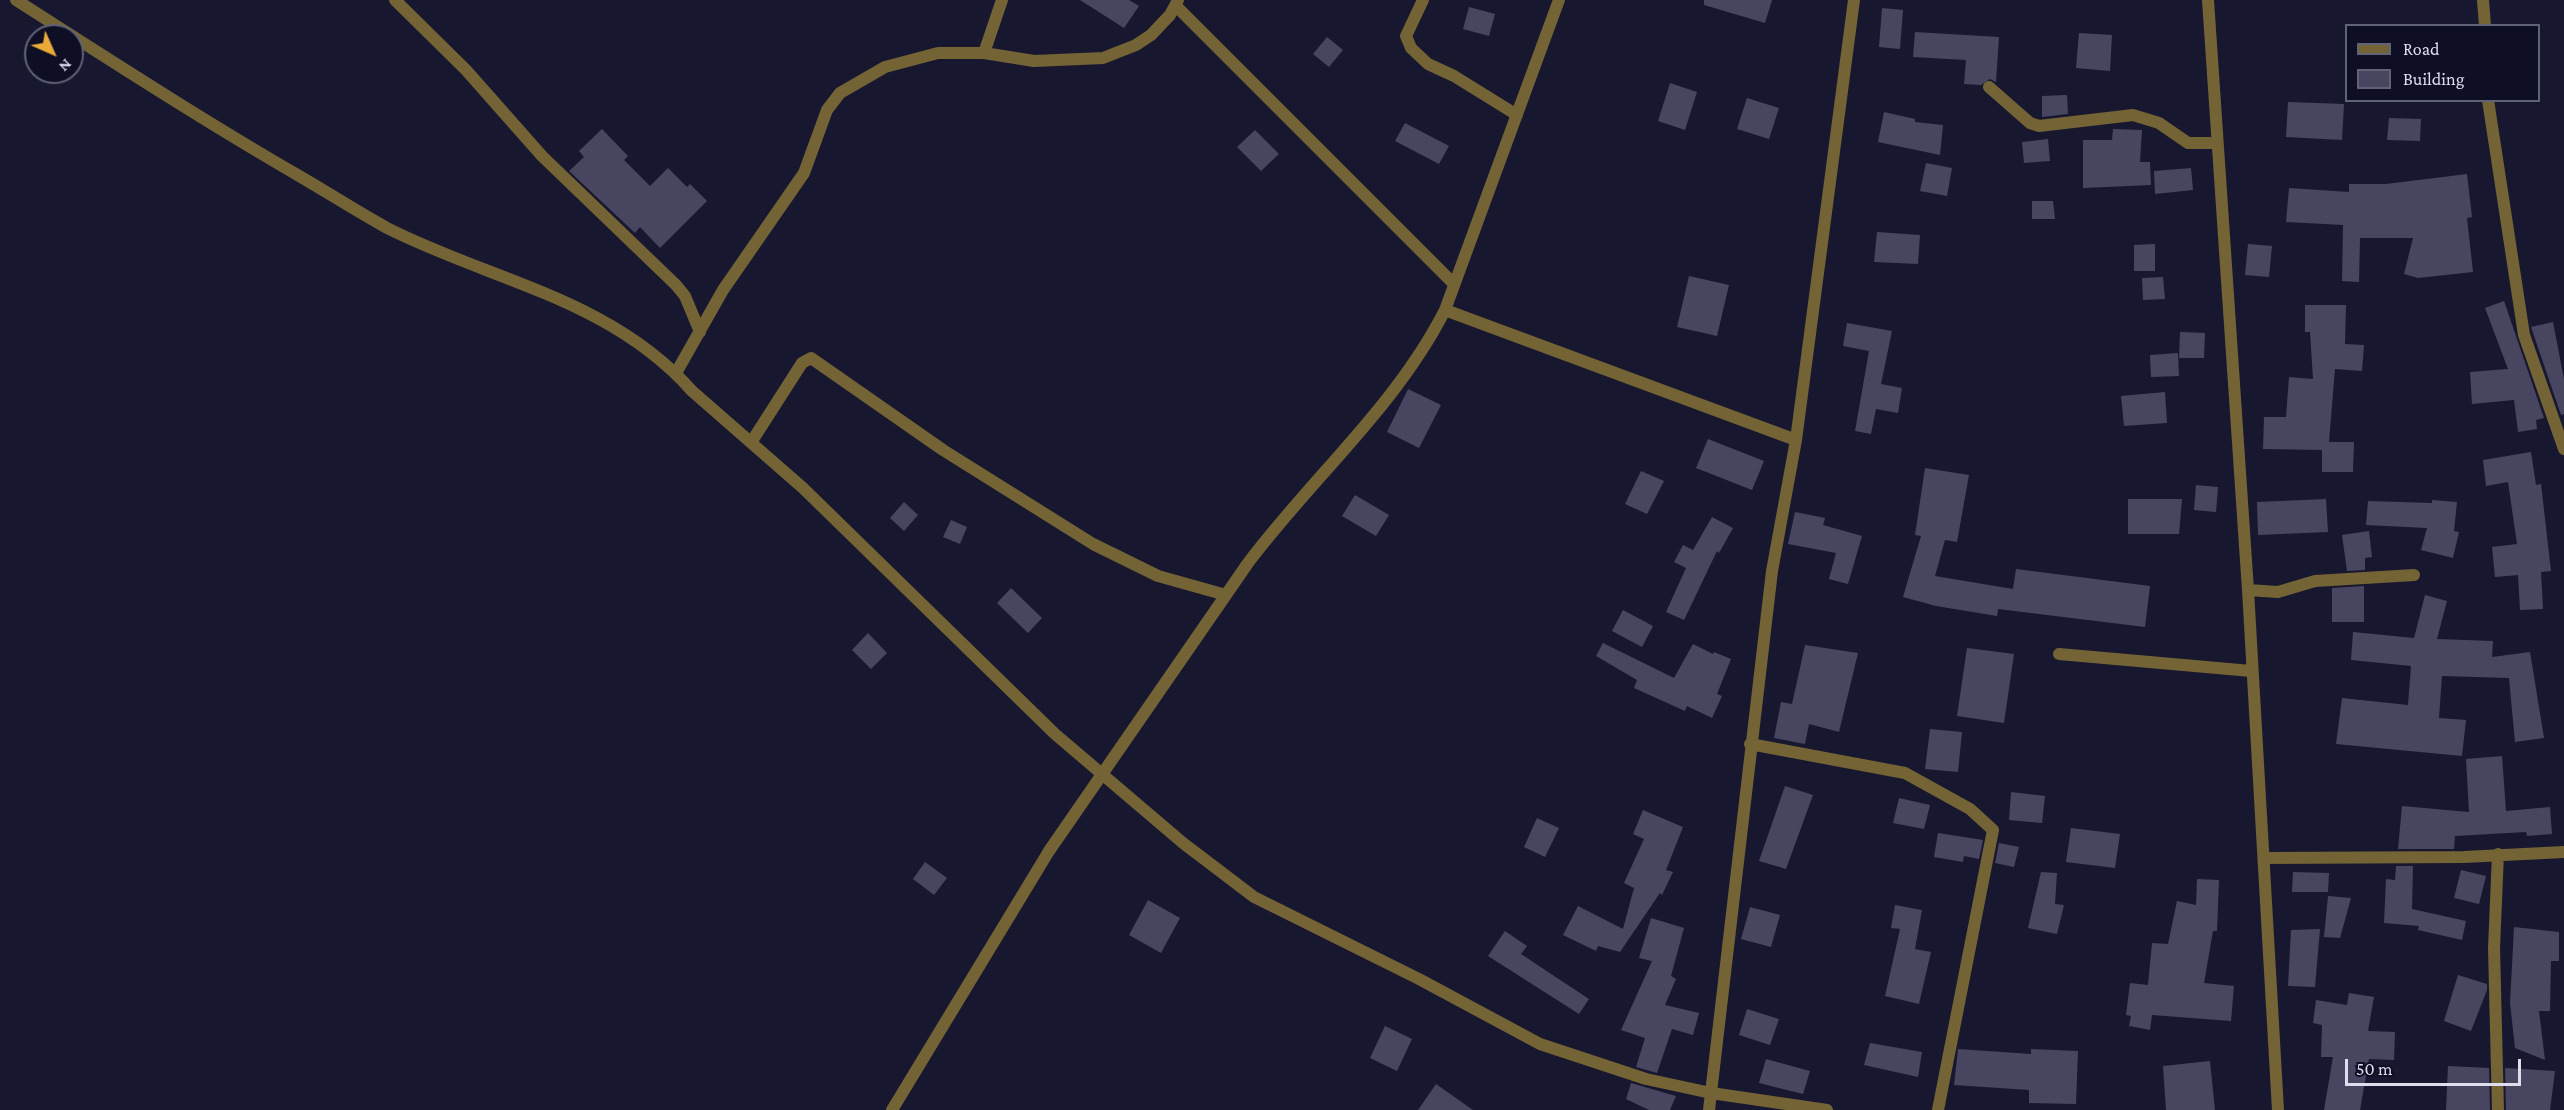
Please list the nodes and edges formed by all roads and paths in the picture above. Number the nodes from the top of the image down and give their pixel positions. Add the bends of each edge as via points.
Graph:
1 (16, 0) edge
2 (395, 0) edge
3 (1002, 0) edge
4 (1423, 0) edge
5 (1559, 0) edge
6 (1854, 0) edge
7 (2208, 0) edge
8 (2483, 0) edge
9 (1177, 3) edge
10 (2484, 24) edge
11 (984, 53) junction
12 (1989, 87) dead end
13 (2488, 102) edge
14 (1517, 115) junction
15 (2216, 143) junction
16 (1455, 284) junction
17 (1445, 310) junction
18 (700, 332) junction
19 (676, 373) junction
20 (1796, 440) junction
21 (752, 441) junction
22 (2564, 449) edge
23 (2415, 575) dead end
24 (2248, 590) junction
25 (1226, 595) junction
26 (2059, 654) dead end
27 (2251, 671) junction
28 (1750, 744) junction
29 (1104, 775) junction
30 (2564, 852) edge
31 (2498, 854) junction
32 (2265, 858) junction
33 (1711, 1093) junction
34 (892, 1110) edge
35 (1709, 1110) edge
36 (1827, 1110) edge
37 (1938, 1110) edge
38 (2278, 1110) edge
39 (2498, 1110) edge

1 - 19 street via 388,228 597,316
2 - 18 street via 466,70 542,156 676,285 685,296
3 - 11 street
4 - 14 street via 1406,36 1411,48 1428,63
5 - 14 street
6 - 20 street
7 - 15 street
8 - 10 street
9 - 11 street via 1151,35 1102,58 1034,61
9 - 16 street
11 - 18 street via 921,56 885,67 840,93 827,110 804,174 723,291
12 - 15 street via 2030,123 2039,126 2133,115 2159,123 2188,143
13 - 22 street via 2524,334
14 - 16 street
15 - 24 street
16 - 17 street
17 - 20 street
17 - 25 street via 1421,354 1395,389 1276,525
18 - 19 street
19 - 21 street
20 - 28 street via 1772,571
21 - 25 street via 802,363 811,358 943,450 1093,544 1158,576
21 - 29 street via 1054,734
23 - 24 street via 2315,580 2278,592
24 - 27 street
25 - 29 street
26 - 27 street
27 - 32 street
28 - 33 street
28 - 37 street via 1905,773 1971,809 1993,830
29 - 33 street via 1254,897 1540,1044 1646,1079
29 - 34 street via 1049,851
30 - 31 street
31 - 32 street
31 - 39 street via 2494,948
32 - 38 street
33 - 35 street
33 - 36 street

